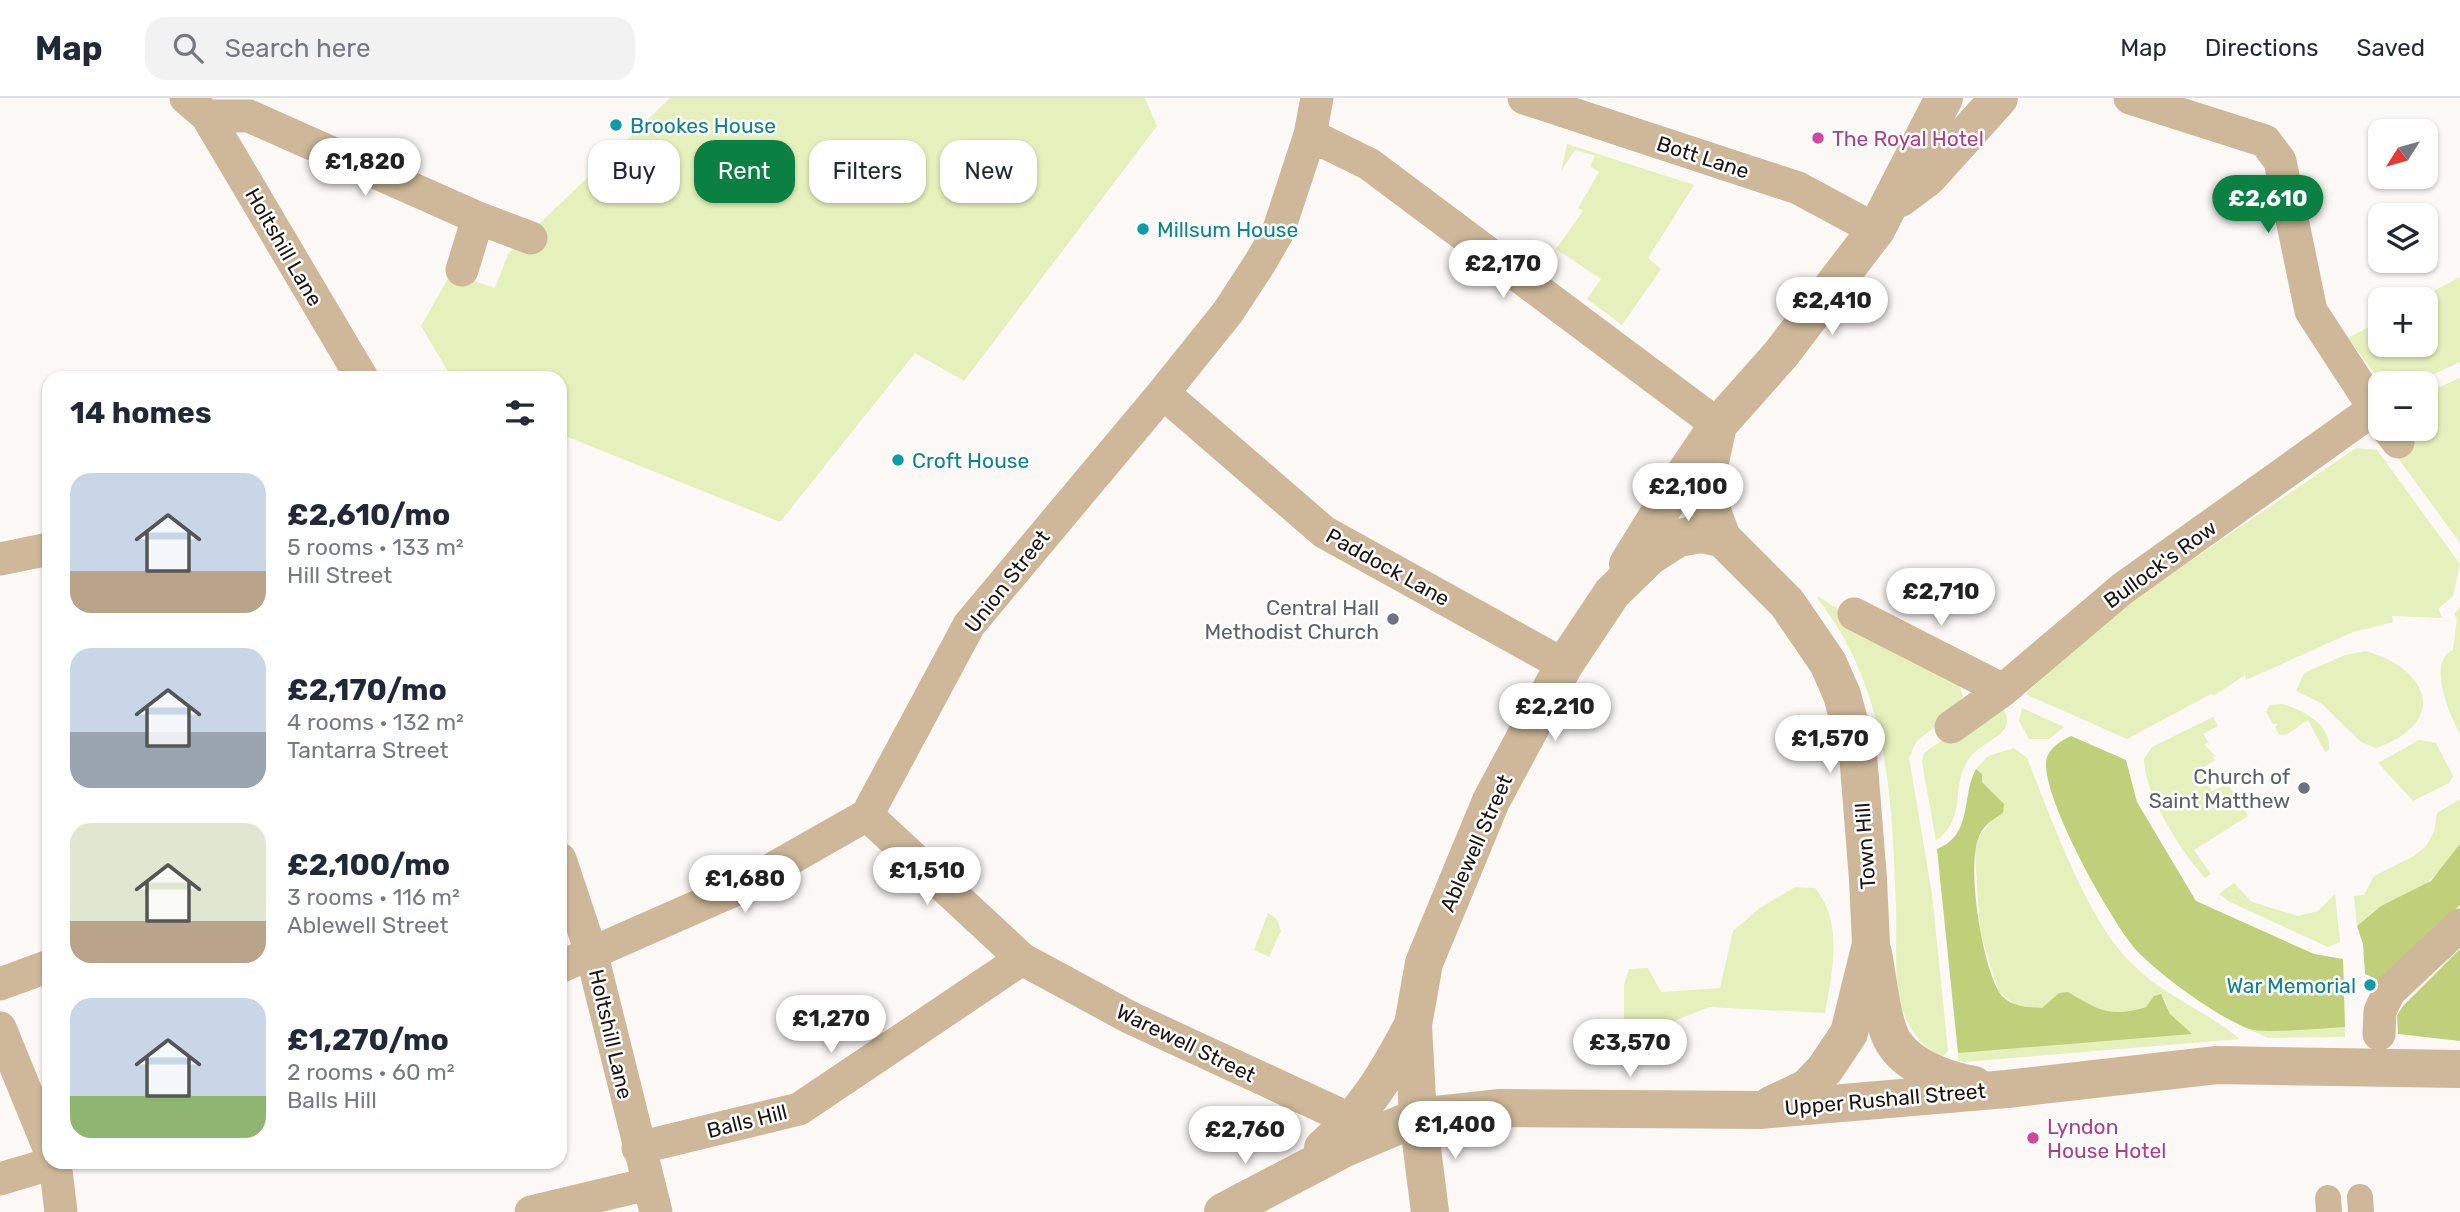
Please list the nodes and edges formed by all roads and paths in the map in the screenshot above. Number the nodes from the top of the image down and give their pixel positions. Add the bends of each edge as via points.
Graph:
1 (1317, 98) edge
2 (1524, 98) edge
3 (1944, 98) edge
4 (1999, 98) edge
5 (2130, 98) edge
6 (196, 107) edge
7 (1310, 135) junction
8 (478, 218) junction
9 (1882, 218) junction
10 (531, 238) dead end
11 (462, 270) dead end
12 (358, 371) edge
13 (1163, 393) junction
14 (2368, 398) edge
15 (1718, 425) junction
16 (2368, 435) edge
17 (1722, 538) junction
18 (42, 550) edge
19 (0, 559) edge
20 (1612, 593) junction
21 (1854, 614) dead end
22 (1564, 664) junction
23 (2003, 690) junction
24 (1951, 727) dead end
25 (867, 815) junction
26 (567, 880) edge
27 (2460, 925) edge
28 (1871, 944) junction
29 (592, 955) junction
30 (1023, 959) junction
31 (567, 964) edge
32 (42, 969) edge
33 (0, 984) edge
34 (1413, 1025) junction
35 (0, 1028) edge
36 (2379, 1034) dead end
37 (2460, 1069) edge
38 (2007, 1089) junction
39 (1760, 1110) junction
40 (1418, 1117) junction
41 (1351, 1124) junction
42 (42, 1131) edge
43 (638, 1148) junction
44 (42, 1166) edge
45 (57, 1169) edge
46 (1295, 1173) junction
47 (0, 1179) edge
48 (652, 1198) edge
49 (61, 1212) edge
50 (531, 1212) edge
51 (1223, 1212) edge
52 (1430, 1212) edge

1 - 7 street, Union Street
2 - 9 street, Bott Lane
3 - 9 street, Ablewell Street
4 - 9 street, Ablewell Street via 1928,177
5 - 14 street via 2265,141 2280,161 2311,311
6 - 8 street via 249,116
6 - 12 street, Holtshill Lane
7 - 13 street, Union Street via 1278,232 1228,312
7 - 15 street via 1369,164
8 - 10 street
8 - 11 street
9 - 15 street, Ablewell Street via 1781,354
13 - 22 street, Paddock Lane via 1324,532
13 - 25 street, Union Street via 969,625
15 - 17 street, Ablewell Street via 1706,480
15 - 20 street, Ablewell Street
16 - 23 street, Bullock's Row via 2122,589
17 - 20 street, Ablewell Street via 1701,534 1678,538 1650,556
17 - 28 street, Town Hill via 1787,603 1821,652 1842,695 1858,754
18 - 19 street
20 - 22 street, Ablewell Street
21 - 23 street
22 - 34 street, Ablewell Street via 1491,800 1424,963
23 - 24 street, Bullock's Row
25 - 29 street via 737,889
25 - 30 street, Warewell Street
26 - 29 street, Holtshill Lane
27 - 36 street via 2389,992 2380,1011
28 - 38 street via 1890,1035 1905,1053 1931,1073
28 - 39 street, Town Hill via 1849,1033 1840,1048 1807,1088
29 - 31 street
29 - 43 street, Holtshill Lane
30 - 41 street, Warewell Street via 1129,1017 1343,1116
30 - 43 street, Balls Hill via 799,1109
32 - 33 street
34 - 40 street, Ablewell Street
34 - 41 street
35 - 42 street
37 - 38 street, Upper Rushall Street via 2217,1065
38 - 39 street, Upper Rushall Street
39 - 40 street, Upper Rushall Street via 1500,1108
40 - 46 street, Upper Rushall Street
40 - 52 street, Ablewell Street
41 - 46 street
43 - 48 street, Holtshill Lane
44 - 47 street
45 - 49 street
46 - 51 street
48 - 50 street

